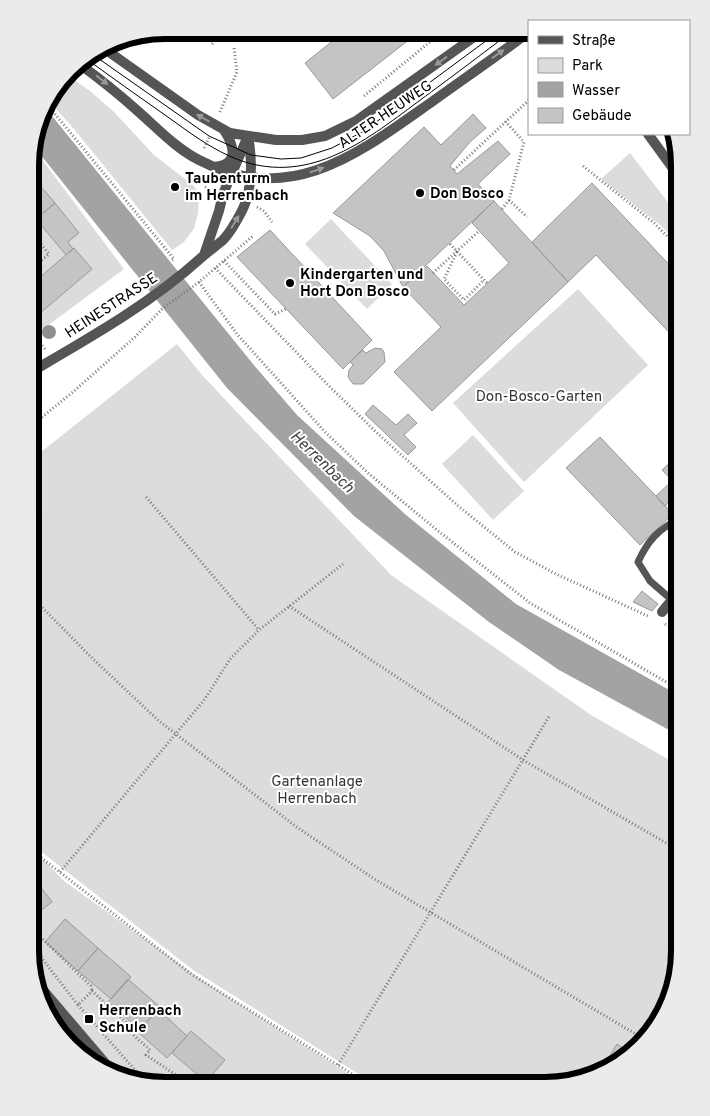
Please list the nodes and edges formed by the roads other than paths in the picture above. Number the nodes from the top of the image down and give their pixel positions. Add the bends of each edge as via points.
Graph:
1 (471, 39) edge
2 (519, 39) edge
3 (109, 52) edge
4 (85, 67) edge
5 (224, 130) junction
6 (649, 135) edge
7 (248, 136) junction
8 (671, 166) edge
9 (213, 167) junction
10 (232, 174) junction
11 (252, 178) junction
12 (203, 256) junction
13 (39, 367) edge
14 (671, 522) edge
15 (671, 599) edge
16 (671, 601) edge
17 (659, 616) road end
18 (46, 994) edge
19 (103, 1060) edge

1 -> 7 street, ALTER HEUWEG via 363,116 325,136 302,140
11 -> 2 street, ALTER HEUWEG via 277,179 337,163 416,113
5 -> 3 street, ALTER HEUWEG via 198,116
4 -> 9 street, ALTER HEUWEG via 182,150
5 - 7 street, ALTER HEUWEG
5 - 9 street via 233,148 232,157 222,166
6 - 8 street
7 - 10 street, HEINESTRASSE
7 - 11 street, HEINESTRASSE
9 - 10 street, ALTER HEUWEG
10 - 11 street, ALTER HEUWEG
10 - 12 street, HEINESTRASSE
12 -> 11 street, HEINESTRASSE via 224,238 237,218 246,202
12 - 13 street, HEINESTRASSE via 100,333
14 - 15 lane via 647,544 638,562 650,581
16 - 17 street
18 - 19 street

